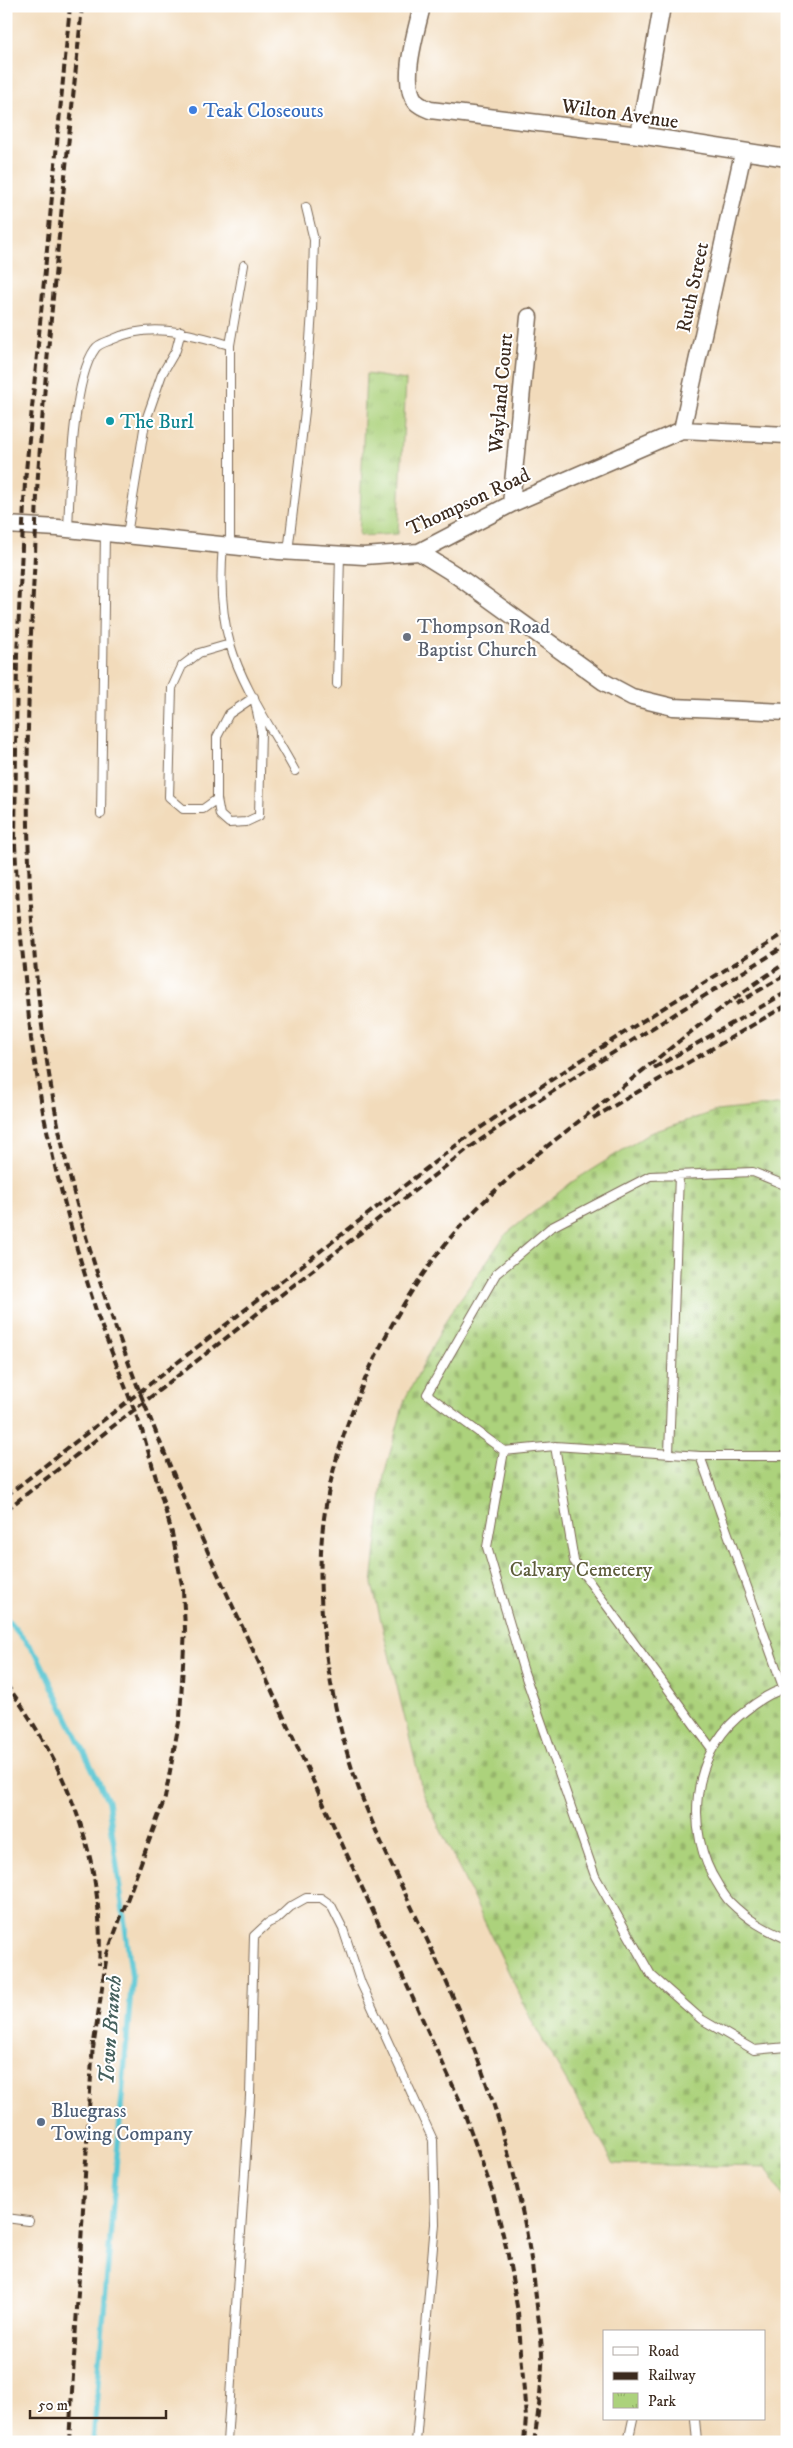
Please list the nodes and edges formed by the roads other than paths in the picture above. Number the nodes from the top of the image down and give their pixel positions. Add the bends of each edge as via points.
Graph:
1 (422, 6) edge
2 (662, 6) edge
3 (638, 136) junction
4 (743, 153) junction
5 (787, 158) edge
6 (306, 207) dead end
7 (244, 265) dead end
8 (529, 317) dead end
9 (181, 331) junction
10 (230, 345) junction
11 (682, 430) junction
12 (787, 435) edge
13 (511, 504) junction
14 (6, 525) edge
15 (68, 529) junction
16 (105, 533) junction
17 (128, 535) junction
18 (226, 545) junction
19 (288, 552) junction
20 (419, 552) junction
21 (340, 554) junction
22 (230, 644) junction
23 (337, 684) dead end
24 (254, 697) junction
25 (787, 712) edge
26 (295, 770) dead end
27 (217, 799) junction
28 (101, 814) dead end
29 (679, 1175) junction
30 (787, 1186) edge
31 (555, 1446) junction
32 (504, 1451) junction
33 (669, 1454) junction
34 (700, 1456) junction
35 (787, 1456) edge
36 (785, 1688) edge
37 (787, 1698) edge
38 (712, 1749) junction
39 (787, 1939) edge
40 (787, 2047) edge
41 (6, 2218) edge
42 (29, 2221) dead end
43 (633, 2420) edge
44 (695, 2420) edge
45 (226, 2442) edge
46 (416, 2442) edge
47 (628, 2442) edge
48 (698, 2442) edge

1 - 3 street, Wilton Avenue via 409,70 409,84 418,104 430,110
2 - 3 street
3 - 4 street, Wilton Avenue
4 - 5 street, Wilton Avenue
4 - 11 street, Ruth Street
6 - 19 lane via 314,240 312,312 306,411
7 - 10 lane
8 - 13 street, Wayland Court
9 - 10 lane
9 - 15 lane via 152,329 123,334 96,347 82,374
9 - 17 lane via 145,422
10 - 18 lane
11 - 12 street, Thompson Road
11 - 13 street, Thompson Road
13 - 20 street, Thompson Road
14 - 15 street, Thompson Road
15 - 16 street, Thompson Road
16 - 17 street, Thompson Road
16 - 28 lane
17 - 18 street, Thompson Road
18 - 19 street, Thompson Road
18 - 22 lane via 220,578
19 - 21 street, Thompson Road
20 - 21 street, Thompson Road via 364,556
20 - 25 street via 604,682 632,697 674,707
21 - 23 lane
22 - 24 lane
22 - 27 lane via 199,654 182,666 172,688 169,797 183,809 203,809
24 - 26 lane
24 - 27 lane via 228,714 217,737
24 - 27 lane via 261,731 259,816 246,822 229,822 220,815
29 - 30 lane via 753,1172
29 - 32 lane via 650,1176 550,1228 496,1274 427,1394
29 - 33 lane
31 - 32 lane
31 - 33 lane
31 - 38 lane via 574,1561
32 - 40 lane via 487,1547 524,1672 595,1876 651,1975 701,2019 754,2050
33 - 34 lane
34 - 35 lane
34 - 36 lane
36 - 37 lane
36 - 38 lane via 755,1703 731,1723
38 - 39 lane via 698,1787 696,1827 707,1867 728,1901 759,1927
41 - 42 lane
43 - 47 lane
44 - 48 lane
45 - 46 lane via 250,2096 254,1936 306,1898 321,1898 331,1905 343,1930 361,1983 433,2140 435,2224

